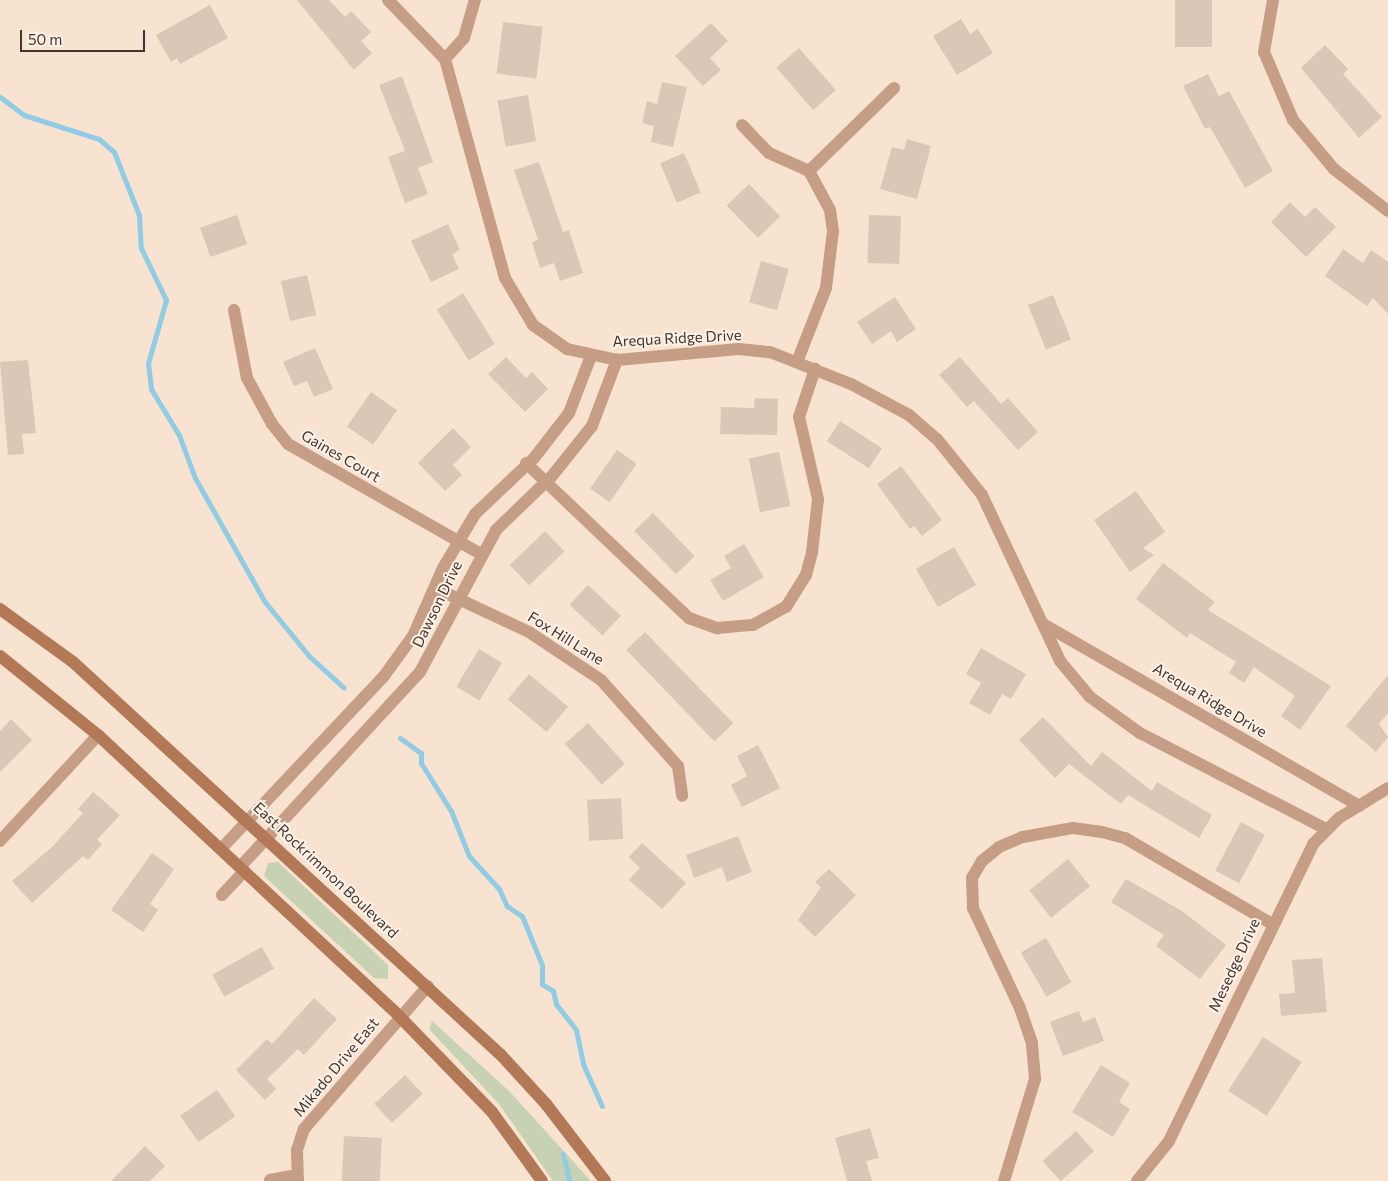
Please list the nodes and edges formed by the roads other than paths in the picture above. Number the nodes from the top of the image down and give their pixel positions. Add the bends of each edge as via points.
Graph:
1 (388, 0) edge
2 (474, 0) edge
3 (1273, 0) edge
4 (445, 59) junction
5 (894, 88) dead end
6 (742, 125) dead end
7 (810, 171) junction
8 (1388, 210) edge
9 (234, 310) dead end
10 (591, 356) junction
11 (617, 360) junction
12 (797, 362) junction
13 (816, 369) junction
14 (526, 463) junction
15 (545, 482) junction
16 (458, 541) junction
17 (480, 554) junction
18 (435, 588) junction
19 (459, 599) junction
20 (0, 609) edge
21 (1043, 624) junction
22 (0, 656) edge
23 (98, 736) junction
24 (1388, 788) edge
25 (682, 796) dead end
26 (1360, 806) junction
27 (248, 820) junction
28 (1326, 829) junction
29 (266, 838) junction
30 (0, 841) edge
31 (221, 850) junction
32 (242, 869) junction
33 (222, 895) dead end
34 (1272, 924) junction
35 (428, 986) junction
36 (400, 1016) junction
37 (297, 1178) edge
38 (270, 1180) dead end
39 (542, 1181) edge
40 (605, 1181) edge
41 (1004, 1181) edge
42 (1137, 1181) edge

1 - 4 street, Arequa Ridge Drive
2 - 4 street via 464,38
3 - 8 street via 1264,52 1293,120 1334,169
4 - 10 street, Arequa Ridge Drive via 505,278 520,308 548,338
5 - 7 street
6 - 7 street via 769,153
7 - 12 street via 822,190 833,231 826,288
9 - 16 street, Gaines Court via 246,378 272,424 288,444
10 - 11 street, Arequa Ridge Drive
10 - 14 street, Dawson Drive via 569,414
11 - 12 street, Arequa Ridge Drive via 739,349
11 - 15 street, Dawson Drive via 592,426
12 - 13 street, Arequa Ridge Drive
13 - 15 street via 799,417 818,499 817,530 806,575 786,606 771,618 735,628 718,628 689,618
13 - 21 street, Arequa Ridge Drive via 909,415 961,466 982,495
14 - 15 street
14 - 16 street, Dawson Drive via 475,514
15 - 17 street, Dawson Drive via 496,530
16 - 17 street, Gaines Court
16 - 18 street, Dawson Drive
17 - 19 street, Dawson Drive
18 - 19 street, Fox Hill Lane
18 - 27 street, Dawson Drive via 413,636 384,676
19 - 25 street, Fox Hill Lane via 528,632 601,680 678,766
19 - 29 street, Dawson Drive via 420,672
20 - 27 main road, East Rockrimmon Boulevard via 73,662
21 - 26 street, Arequa Ridge Drive
21 - 28 street, Arequa Ridge Drive via 1060,662 1112,715
22 - 23 main road
23 - 30 street
23 - 31 main road
24 - 26 street, Mesedge Drive
26 - 28 street, Mesedge Drive
27 - 29 main road, East Rockrimmon Boulevard
27 - 31 street, Dawson Drive
28 - 34 street, Mesedge Drive via 1299,867
29 - 32 street, Dawson Drive
29 - 35 main road, East Rockrimmon Boulevard
31 - 32 main road
32 - 33 street, Dawson Drive
32 - 36 main road
34 - 41 street via 1125,838 1102,832 1073,828 1023,837 999,847 982,861 972,878 973,908 1020,1008 1032,1043 1035,1079
34 - 42 street, Mesedge Drive via 1169,1141
35 - 36 street, Mikado Drive East
35 - 40 main road, East Rockrimmon Boulevard via 546,1104
36 - 37 street, Mikado Drive East via 304,1129
36 - 39 main road via 492,1112
37 - 38 street

